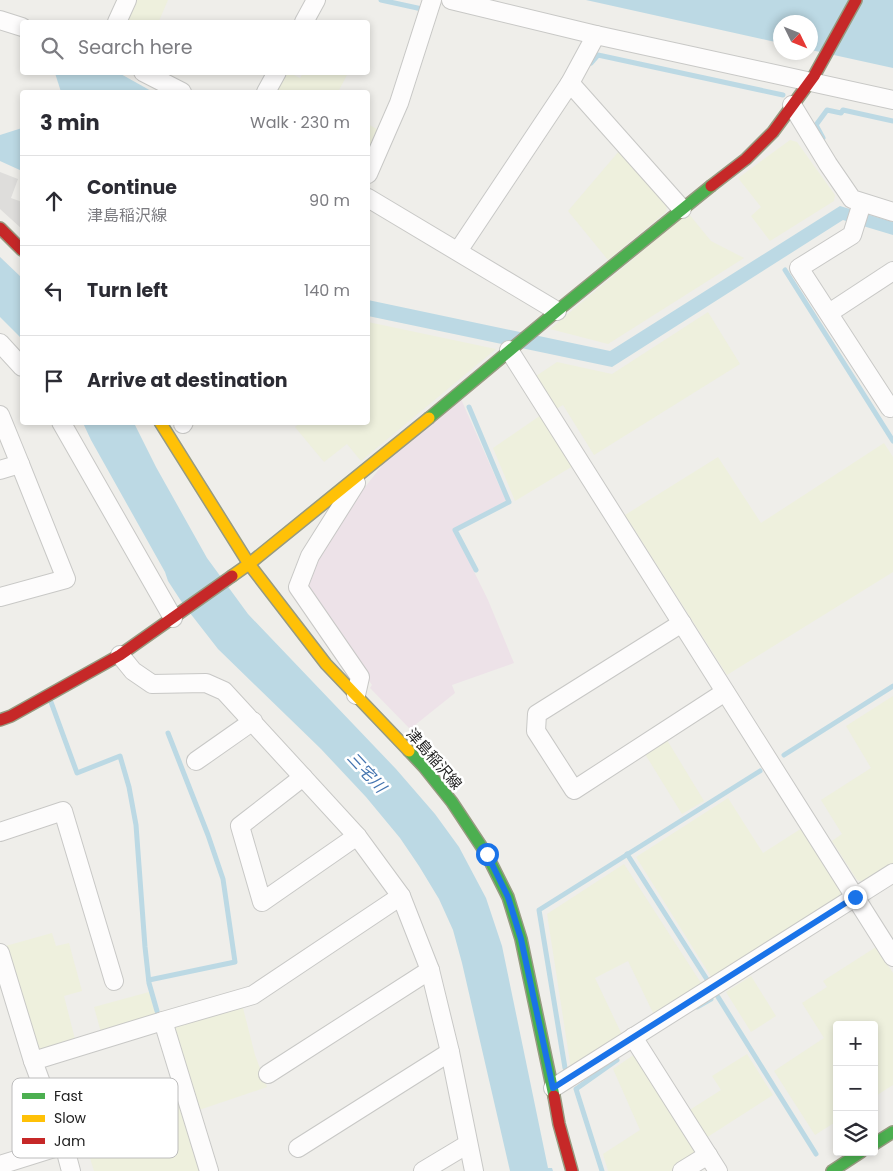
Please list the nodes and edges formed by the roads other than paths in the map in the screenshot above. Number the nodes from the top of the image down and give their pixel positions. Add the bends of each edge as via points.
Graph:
1 (127, 0) edge
2 (316, 0) edge
3 (432, 0) edge
4 (451, 0) edge
5 (856, 0) edge
6 (0, 20) edge
7 (118, 20) edge
8 (305, 20) edge
9 (20, 26) edge
10 (596, 35) junction
11 (149, 75) edge
12 (275, 75) edge
13 (812, 79) junction
14 (570, 82) junction
15 (178, 90) edge
16 (267, 90) edge
17 (893, 100) edge
18 (792, 105) junction
19 (370, 169) edge
20 (370, 199) edge
21 (861, 206) junction
22 (682, 209) junction
23 (893, 212) edge
24 (0, 228) edge
25 (20, 248) edge
26 (458, 251) junction
27 (893, 271) edge
28 (557, 311) junction
29 (828, 313) junction
30 (0, 343) edge
31 (511, 349) junction
32 (20, 365) edge
33 (893, 406) edge
34 (0, 415) edge
35 (63, 425) edge
36 (162, 425) edge
37 (20, 464) junction
38 (0, 470) edge
39 (362, 472) junction
40 (249, 564) junction
41 (0, 597) edge
42 (177, 616) junction
43 (682, 623) junction
44 (120, 655) junction
45 (725, 692) junction
46 (356, 695) junction
47 (0, 720) edge
48 (253, 721) junction
49 (196, 761) dead end
50 (303, 777) junction
51 (0, 832) edge
52 (358, 836) junction
53 (893, 873) edge
54 (401, 896) junction
55 (855, 897) junction
56 (0, 954) edge
57 (893, 957) edge
58 (430, 970) junction
59 (114, 981) dead end
60 (163, 1021) junction
61 (633, 1038) junction
62 (450, 1052) junction
63 (33, 1062) junction
64 (268, 1074) dead end
65 (39, 1078) edge
66 (553, 1088) junction
67 (893, 1132) edge
68 (878, 1141) edge
69 (468, 1144) junction
70 (298, 1148) dead end
71 (708, 1155) junction
72 (855, 1156) edge
73 (22, 1158) edge
74 (68, 1158) edge
75 (0, 1165) edge
76 (72, 1171) edge
77 (209, 1171) edge
78 (423, 1171) edge
79 (474, 1171) edge
80 (572, 1171) edge
81 (682, 1171) edge
82 (718, 1171) edge
83 (832, 1171) edge

1 - 7 street
2 - 8 street
3 - 19 street via 399,103
4 - 10 street
5 - 13 street
6 - 9 street
10 - 13 street
10 - 14 street
11 - 15 street
12 - 16 street
13 - 17 street
13 - 18 street
14 - 22 street
14 - 26 street
18 - 21 street via 828,164 852,199
18 - 22 street via 746,159
20 - 26 street
21 - 23 street
21 - 29 street via 852,235 800,268
22 - 28 street
24 - 25 street
26 - 28 street
27 - 29 street
28 - 31 street
29 - 33 street via 890,408
30 - 32 street
31 - 39 street
31 - 43 street
34 - 37 street
35 - 42 street
36 - 40 street, 津島稲沢線
37 - 38 street
37 - 41 street via 66,579
39 - 40 street
39 - 46 street via 310,556 298,587 360,677
40 - 42 street
40 - 46 street, 津島稲沢線 via 326,664
42 - 44 street
43 - 45 street
43 - 45 street via 537,714 536,731 574,790
44 - 47 street
44 - 48 street via 133,671 152,684 206,683 224,691
45 - 55 street
46 - 66 street, 津島稲沢線 via 424,767 487,854 508,897 521,939
48 - 49 street
48 - 50 street
50 - 52 street
50 - 52 street via 240,826 262,902
51 - 59 street via 63,811
52 - 54 street
53 - 55 street
54 - 58 street
54 - 60 street via 253,995
55 - 57 street
55 - 61 street
56 - 63 street
58 - 62 street
58 - 64 street
60 - 63 street
60 - 77 street
61 - 66 street
61 - 71 street
62 - 69 street
62 - 70 street
63 - 65 street
66 - 80 street, 津島稲沢線
67 - 68 street
69 - 78 street
69 - 79 street
71 - 81 street
71 - 82 street
72 - 83 street
73 - 75 street
74 - 76 street

